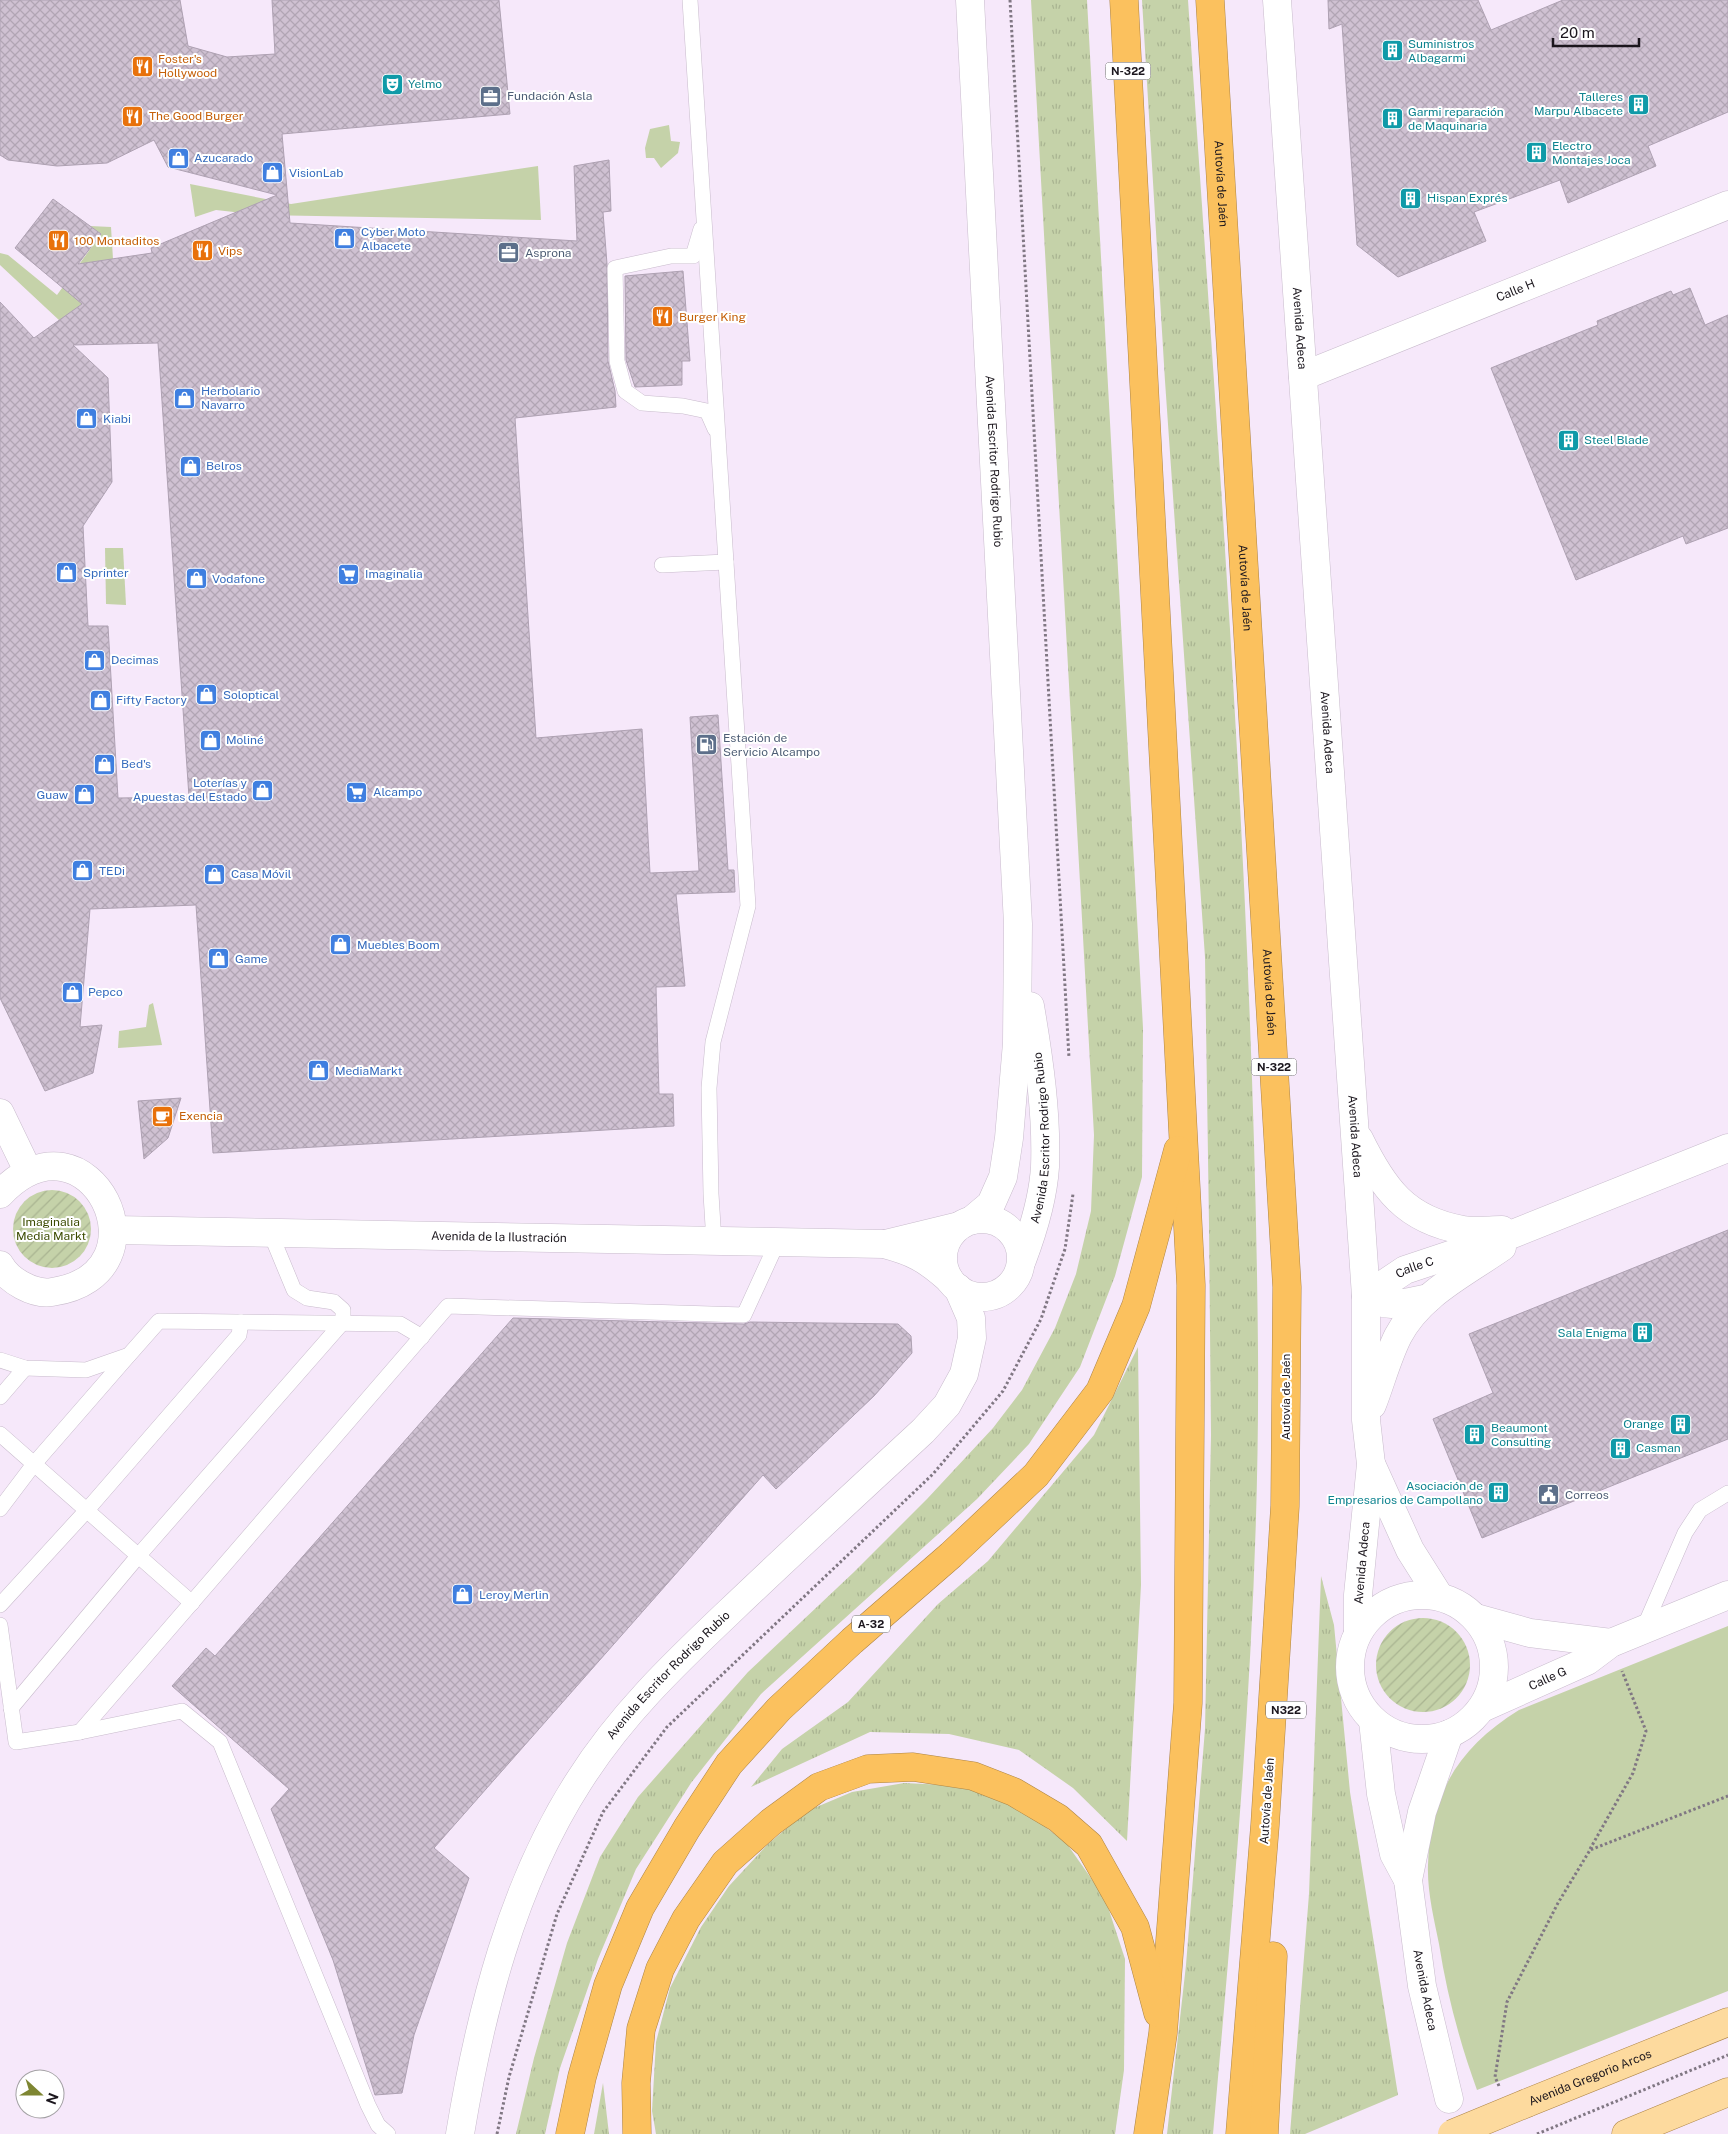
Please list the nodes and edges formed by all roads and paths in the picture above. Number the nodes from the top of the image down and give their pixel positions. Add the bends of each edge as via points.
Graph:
1 (690, 0) edge
2 (970, 0) edge
3 (1010, 0) edge
4 (1124, 0) edge
5 (1210, 0) edge
6 (1277, 0) edge
7 (1728, 205) edge
8 (704, 216) junction
9 (1302, 376) junction
10 (718, 437) junction
11 (726, 562) junction
12 (662, 565) dead end
13 (1018, 924) junction
14 (1070, 1066) dead end
15 (0, 1113) edge
16 (1353, 1126) junction
17 (1184, 1127) junction
18 (1728, 1148) edge
19 (28, 1171) junction
20 (1074, 1190) dead end
21 (0, 1194) edge
22 (965, 1223) junction
23 (1533, 1226) junction
24 (113, 1230) junction
25 (270, 1232) junction
26 (714, 1242) junction
27 (777, 1243) junction
28 (884, 1244) junction
29 (1022, 1260) junction
30 (0, 1266) edge
31 (953, 1284) junction
32 (1287, 1287) junction
33 (1366, 1296) junction
34 (1429, 1298) junction
35 (241, 1322) junction
36 (344, 1322) junction
37 (422, 1337) junction
38 (129, 1355) junction
39 (0, 1360) edge
40 (25, 1368) junction
41 (0, 1398) edge
42 (1366, 1420) junction
43 (0, 1434) edge
44 (34, 1464) junction
45 (1371, 1464) junction
46 (1728, 1493) edge
47 (0, 1508) edge
48 (87, 1510) junction
49 (139, 1555) junction
50 (1728, 1595) edge
51 (1439, 1596) junction
52 (192, 1602) junction
53 (0, 1605) edge
54 (1476, 1618) junction
55 (0, 1625) edge
56 (1643, 1630) junction
57 (1358, 1632) junction
58 (1611, 1643) junction
59 (11, 1708) junction
60 (1482, 1708) junction
61 (1373, 1721) junction
62 (80, 1732) junction
63 (1449, 1734) junction
64 (1728, 1796) edge
65 (1590, 1850) junction
66 (1408, 1880) junction
67 (1728, 2022) edge
68 (1163, 2033) junction
69 (1728, 2056) edge
70 (1728, 2092) edge
71 (1502, 2094) dead end
72 (1449, 2099) dead end
73 (388, 2134) edge
74 (460, 2134) edge
75 (496, 2134) edge
76 (570, 2134) edge
77 (637, 2134) edge
78 (1148, 2134) edge
79 (1240, 2134) edge
80 (1264, 2134) edge
81 (1452, 2134) edge
82 (1537, 2134) edge
83 (1626, 2134) edge

1 - 8 lane
2 - 13 street, Avenida Escritor Rodrigo Rubio
3 - 14 path
4 - 17 highway, N-322
5 - 32 highway, Autovía de Jaén / N-322
6 - 9 street, Avenida Adeca
7 - 9 street, Calle H
8 - 10 lane
8 - 10 lane via 693,256 671,256 615,268 617,361 626,390 642,403 707,411
9 - 16 street, Avenida Adeca
10 - 11 lane
11 - 12 lane
11 - 26 lane via 748,906 713,1042 709,1088
13 - 22 street, Avenida Escritor Rodrigo Rubio via 1017,1043 1003,1177 992,1204
13 - 29 street, Avenida Escritor Rodrigo Rubio via 1038,1052 1045,1168 1034,1230
15 - 19 street
16 - 23 street, Calle C via 1374,1170 1388,1190 1414,1212 1440,1224 1465,1230
16 - 33 street, Avenida Adeca
17 - 68 highway, N-322 via 1191,1285 1188,1703
17 - 76 highway, A-32 via 1136,1306 1100,1391 1036,1475 801,1688 729,1764 640,1908 608,1985
18 - 23 street, Calle C
19 - 21 street via 11,1181
19 - 24 street via 45,1167 79,1173 104,1197 111,1212
20 - 75 path via 1065,1249 1041,1319 1003,1391 933,1474 667,1727 603,1812 557,1914 509,2076
22 - 28 street, Avenida de la Ilustración
22 - 29 street via 987,1219 1000,1222 1009,1229 1020,1247
22 - 31 street via 953,1232 946,1244 944,1266
23 - 33 street, Calle C via 1405,1270
23 - 34 street, Calle C
24 - 25 street, Avenida de la Ilustración
24 - 30 street via 108,1254 94,1275 74,1288 49,1292 31,1289 15,1281
25 - 26 street, Avenida de la Ilustración
25 - 36 lane via 294,1290 307,1298 334,1302 344,1310
26 - 27 street, Avenida de la Ilustración
27 - 28 street, Avenida de la Ilustración
27 - 37 lane via 744,1315 448,1306
28 - 31 street, Avenida de la Ilustración via 930,1262
29 - 31 street via 1012,1284 997,1294 969,1295
31 - 74 street, Avenida Escritor Rodrigo Rubio via 971,1318 972,1338 964,1374 946,1405 923,1431 658,1680 615,1729 578,1782 539,1855 512,1917 486,2009
32 - 79 highway, Autovía de Jaén / N-322 via 1284,1516 1265,1825
32 - 80 highway, N322 via 1296,1525
33 - 34 street, Calle C via 1378,1304
33 - 42 street, Avenida Adeca
34 - 42 street, Calle C via 1413,1314 1398,1337
35 - 36 lane
35 - 38 lane via 159,1320
35 - 48 lane via 239,1335
36 - 37 lane via 400,1324
36 - 49 lane
37 - 52 lane
38 - 40 lane via 86,1370
38 - 44 lane
39 - 40 lane
40 - 41 lane
42 - 45 street, Avenida Adeca
43 - 44 lane
44 - 47 lane
44 - 48 lane
45 - 51 street, Avenida Adeca via 1410,1550
45 - 57 street, Avenida Adeca via 1358,1595
46 - 56 lane via 1700,1510 1685,1532
48 - 49 lane
48 - 53 lane
49 - 52 lane
49 - 59 lane
50 - 56 street, Calle G
51 - 54 street via 1457,1603
51 - 57 street via 1413,1595 1391,1602 1374,1613
52 - 62 lane
54 - 58 street, Calle G via 1530,1633
54 - 60 street via 1492,1647 1494,1672 1492,1686
55 - 59 lane
56 - 58 street, Calle G
57 - 61 street via 1350,1657 1350,1674 1357,1699
58 - 60 street, Calle G via 1587,1661
58 - 65 path via 1646,1731 1633,1773
59 - 62 lane via 16,1742
60 - 63 street via 1469,1722
61 - 63 street via 1398,1736 1422,1740
61 - 66 street, Avenida Adeca via 1381,1794 1394,1854
62 - 73 lane via 182,1711 220,1742 368,2105 378,2124
63 - 66 street, Avenida Adeca via 1422,1812
64 - 65 path
65 - 71 path via 1558,1903 1507,2002 1495,2077
66 - 72 street, Avenida Adeca via 1422,1986
67 - 81 main road, Avenida Gregorio Arcos, bridge
68 - 77 highway via 1135,1927 1088,1845 1058,1818 1014,1792 973,1776 914,1767 868,1769 819,1788 771,1822 725,1862 686,1919 660,1969 642,2029 636,2083
68 - 78 highway, N-322
69 - 82 path
70 - 83 main road

